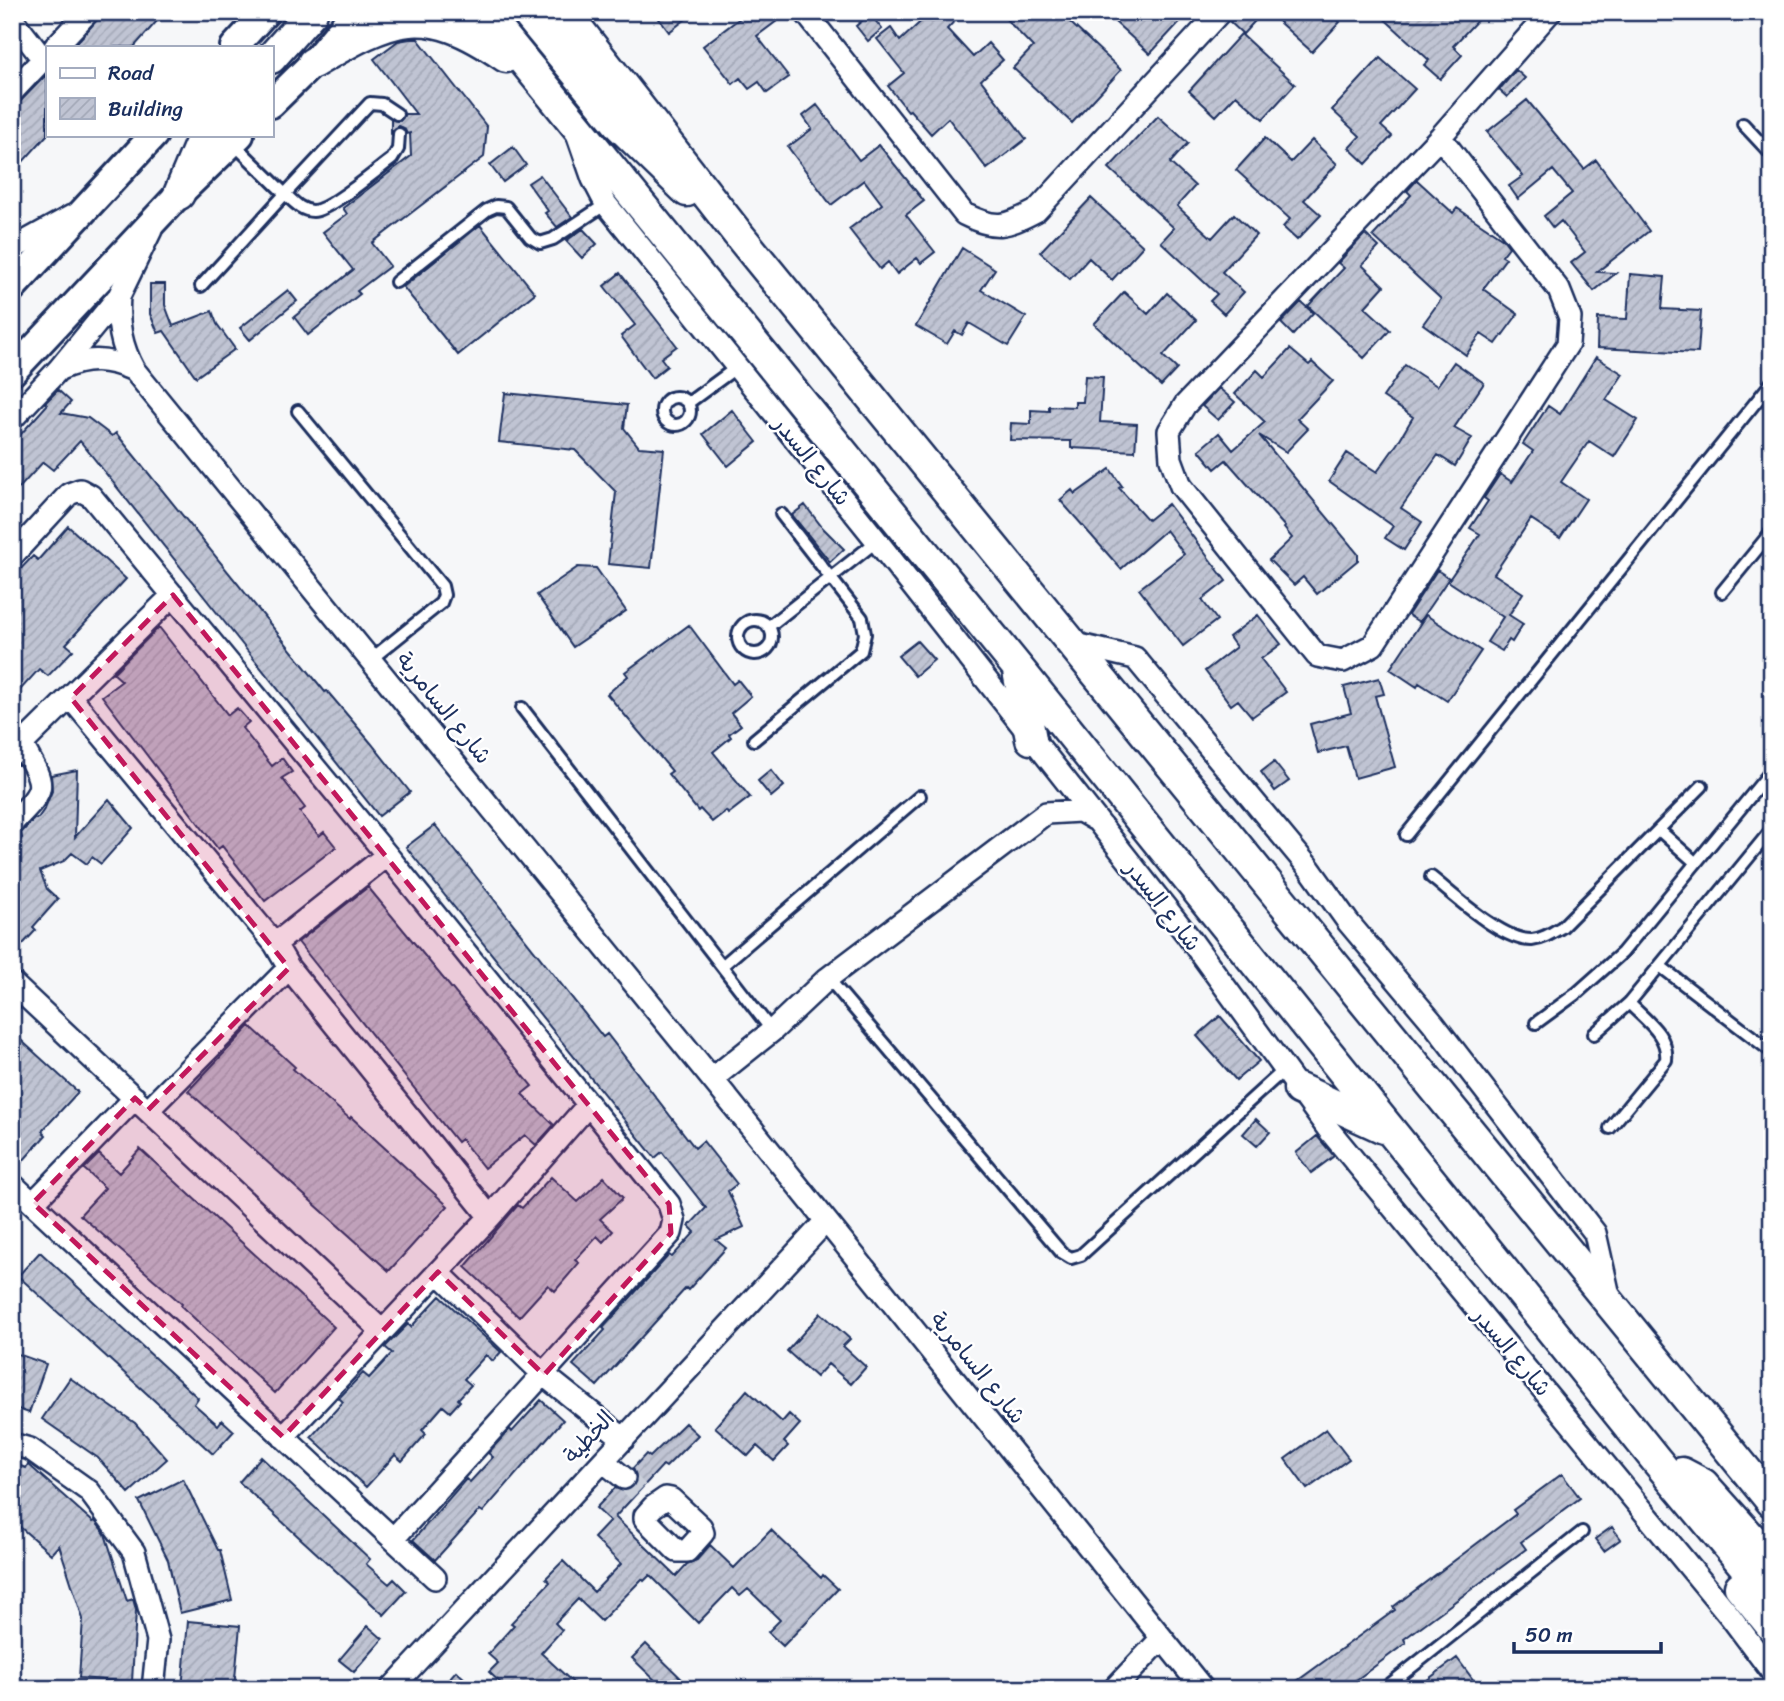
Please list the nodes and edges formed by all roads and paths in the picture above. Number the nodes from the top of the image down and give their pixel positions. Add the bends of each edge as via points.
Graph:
1 (266, 12) edge
2 (312, 12) edge
3 (355, 12) edge
4 (484, 12) edge
5 (526, 12) edge
6 (805, 12) edge
7 (1220, 12) edge
8 (1550, 12) edge
9 (567, 14) edge
10 (76, 17) edge
11 (12, 19) edge
12 (54, 46) edge
13 (235, 46) edge
14 (46, 52) edge
15 (46, 56) edge
16 (273, 56) edge
17 (313, 63) junction
18 (545, 88) junction
19 (12, 92) edge
20 (273, 102) edge
21 (397, 114) dead end
22 (1743, 124) dead end
23 (575, 127) junction
24 (399, 134) dead end
25 (153, 136) edge
26 (226, 137) edge
27 (1440, 137) junction
28 (1772, 155) edge
29 (179, 194) joint
30 (285, 194) junction
31 (606, 204) junction
32 (83, 210) junction
33 (155, 221) junction
34 (738, 234) junction
35 (12, 249) edge
36 (396, 282) dead end
37 (201, 286) dead end
38 (12, 288) edge
39 (119, 296) junction
40 (737, 367) junction
41 (59, 369) junction
42 (134, 370) junction
43 (12, 372) edge
44 (1772, 382) edge
45 (688, 403) dead end
46 (298, 411) dead end
47 (12, 419) edge
48 (781, 514) dead end
49 (1772, 531) edge
50 (877, 541) junction
51 (12, 556) edge
52 (833, 577) junction
53 (1722, 592) dead end
54 (173, 594) junction
55 (768, 627) dead end
56 (1071, 643) junction
57 (370, 660) junction
58 (1018, 668) junction
59 (71, 698) junction
60 (522, 708) dead end
61 (754, 740) dead end
62 (17, 750) edge
63 (1040, 750) junction
64 (1772, 770) edge
65 (1702, 786) dead end
66 (920, 796) dead end
67 (1046, 813) junction
68 (1094, 819) junction
69 (12, 823) edge
70 (1659, 830) junction
71 (1772, 830) edge
72 (1406, 835) dead end
73 (387, 855) junction
74 (1696, 863) junction
75 (1431, 877) dead end
76 (275, 944) junction
77 (722, 966) junction
78 (1660, 966) junction
79 (289, 968) junction
80 (828, 978) junction
81 (12, 983) edge
82 (1629, 1003) junction
83 (1535, 1023) dead end
84 (772, 1031) junction
85 (1594, 1034) dead end
86 (1772, 1052) edge
87 (712, 1079) junction
88 (1292, 1079) junction
89 (142, 1104) junction
90 (589, 1104) junction
91 (1610, 1128) dead end
92 (1393, 1133) junction
93 (12, 1184) edge
94 (33, 1203) junction
95 (490, 1217) junction
96 (826, 1221) junction
97 (438, 1272) junction
98 (1611, 1305) junction
99 (382, 1331) junction
100 (544, 1375) junction
101 (283, 1437) junction
102 (624, 1439) junction
103 (12, 1444) edge
104 (1656, 1460) junction
105 (603, 1461) junction
106 (638, 1492) tunnel mouth
107 (1772, 1502) edge
108 (1581, 1532) dead end
109 (393, 1539) junction
110 (1772, 1561) edge
111 (435, 1578) dead end
112 (1772, 1599) edge
113 (1772, 1627) edge
114 (1162, 1638) junction
115 (1772, 1672) edge
116 (153, 1689) edge
117 (391, 1689) edge
118 (1114, 1689) edge
119 (1203, 1689) edge
120 (1384, 1689) edge

1 - 13 street
2 - 16 main road
3 - 17 street
4 - 18 main road, شارع السدر
5 - 34 main road via 620,126
6 - 7 street via 964,214 985,225 1011,224 1036,211
8 - 27 street
9 - 34 main road
10 - 12 street
11 - 14 street
15 - 19 street
17 - 18 main road via 383,24 435,19 474,34
17 - 20 street
18 - 23 main road, شارع السدر
21 - 30 lane via 382,104 369,103
22 - 28 lane
23 - 31 street, شارع السدر
23 - 58 main road, شارع السدر
24 - 30 lane via 392,159 330,205 315,211 303,209
25 - 32 street
26 - 29 main road via 190,166
26 - 30 lane
27 - 27 street via 1185,405 1169,432 1171,459 1181,486 1317,656 1343,661 1373,645 1568,344 1570,318 1559,290
29 - 33 street
30 - 37 lane
31 - 36 lane via 540,243 506,206 496,206
31 - 40 street, شارع السدر
32 - 35 street
32 - 38 street
33 - 39 street
33 - 43 street
34 - 56 main road
39 - 41 street
39 - 42 street, شارع السامرية via 120,336
40 - 45 lane
40 - 50 street, شارع السدر
41 - 42 street via 97,359
41 - 47 street
42 - 57 street, شارع السامرية
44 - 72 lane
46 - 57 lane via 442,586 441,603
48 - 52 lane
49 - 53 lane
50 - 52 lane
50 - 63 street, شارع السدر
51 - 54 street via 69,494 80,490 91,496
52 - 55 lane
52 - 61 lane via 862,618 866,634 861,651
54 - 59 street
54 - 73 street
56 - 98 main road
56 - 98 street via 1135,658 1310,869 1595,1233
57 - 87 street, شارع السامرية
58 - 63 main road
58 - 92 main road, شارع السدر
59 - 62 street
59 - 76 street
60 - 77 lane
62 - 69 street via 39,775 40,786 39,796
63 - 67 street via 1054,783
63 - 68 street, شارع السدر
64 - 74 lane
65 - 70 lane
66 - 77 lane
67 - 68 street via 1080,811
67 - 80 street
68 - 88 street, شارع السدر via 1188,936
70 - 74 lane
70 - 75 lane via 1562,927 1532,940 1502,932
71 - 78 lane
73 - 76 street
73 - 90 street
74 - 83 lane via 1622,953
76 - 79 street
77 - 84 lane
78 - 82 lane
78 - 86 lane
79 - 89 street
79 - 95 street
80 - 84 street
80 - 88 lane via 1061,1252 1071,1258 1081,1255
81 - 89 street
82 - 85 lane
82 - 91 lane via 1664,1038 1666,1060
84 - 87 street
87 - 96 street, شارع السامرية
88 - 92 main road
88 - 115 street, شارع السدر
89 - 94 street
89 - 99 street
90 - 95 street
90 - 100 street via 669,1204 674,1220 671,1233
92 - 104 main road, شارع السدر
93 - 94 street
94 - 101 street
95 - 97 street
96 - 102 street, الخطية
96 - 114 street, شارع السامرية
97 - 99 street
97 - 100 street
98 - 107 main road
99 - 101 street
100 - 102 street
100 - 109 street
101 - 109 street
102 - 105 street, الخطية
103 - 116 street via 30,1449 89,1491 134,1552 158,1640
104 - 110 main road via 1703,1484
104 - 112 main road, شارع السدر
104 - 113 main road via 1670,1500
105 - 106 street
105 - 117 street, الخطية
108 - 120 lane
109 - 111 street
114 - 118 street
114 - 119 street, شارع السامرية

